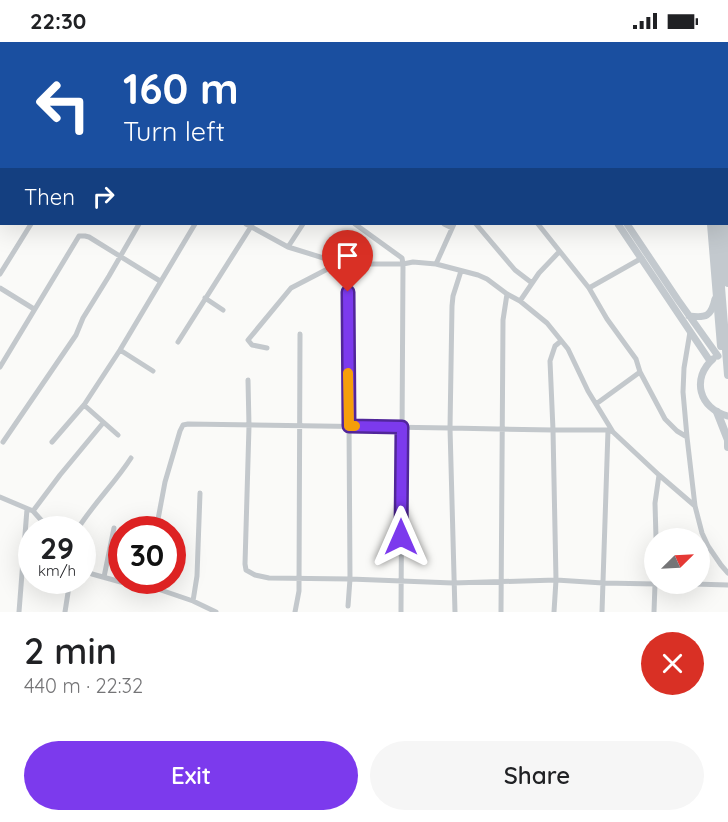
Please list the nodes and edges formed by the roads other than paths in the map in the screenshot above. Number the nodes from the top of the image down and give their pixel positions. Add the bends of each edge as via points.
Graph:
1 (30, 225) edge
2 (138, 225) edge
3 (194, 225) edge
4 (249, 225) edge
5 (252, 225) edge
6 (302, 225) edge
7 (356, 225) edge
8 (477, 225) edge
9 (539, 225) edge
10 (619, 225) edge
11 (628, 225) edge
12 (711, 225) edge
13 (716, 225) edge
14 (724, 225) edge
15 (453, 226) edge
16 (288, 248) junction
17 (559, 252) junction
18 (120, 256) junction
19 (642, 258) junction
20 (341, 262) junction
21 (348, 264) junction
22 (403, 264) junction
23 (436, 264) junction
24 (461, 271) junction
25 (0, 274) edge
26 (160, 281) junction
27 (532, 283) junction
28 (728, 283) edge
29 (665, 286) junction
30 (0, 288) edge
31 (589, 288) junction
32 (507, 294) junction
33 (716, 297) junction
34 (205, 298) junction
35 (520, 302) junction
36 (34, 309) junction
37 (223, 310) dead end
38 (689, 316) junction
39 (690, 332) junction
40 (300, 334) dead end
41 (561, 341) junction
42 (178, 342) dead end
43 (267, 348) dead end
44 (120, 350) junction
45 (723, 354) edge
46 (710, 361) junction
47 (0, 367) edge
48 (153, 371) dead end
49 (640, 372) junction
50 (728, 375) edge
51 (248, 380) dead end
52 (596, 404) junction
53 (84, 405) junction
54 (717, 412) junction
55 (728, 416) edge
56 (103, 423) junction
57 (299, 425) junction
58 (249, 426) junction
59 (349, 426) junction
60 (402, 427) junction
61 (450, 428) junction
62 (503, 429) junction
63 (553, 430) junction
64 (610, 431) junction
65 (117, 435) dead end
66 (687, 437) junction
67 (3, 442) dead end
68 (52, 442) dead end
69 (728, 447) edge
70 (131, 458) dead end
71 (659, 476) junction
72 (200, 493) dead end
73 (0, 497) edge
74 (695, 506) junction
75 (30, 510) junction
76 (36, 516) edge
77 (86, 516) edge
78 (159, 516) edge
79 (656, 528) edge
80 (108, 557) edge
81 (728, 573) edge
82 (96, 575) edge
83 (104, 577) junction
84 (299, 577) junction
85 (108, 578) edge
86 (350, 579) junction
87 (556, 580) junction
88 (401, 581) junction
89 (501, 581) junction
90 (453, 583) junction
91 (603, 583) junction
92 (644, 584) edge
93 (710, 584) edge
94 (728, 585) edge
95 (68, 594) edge
96 (176, 594) edge
97 (655, 594) edge
98 (193, 601) junction
99 (348, 606) dead end
100 (213, 611) edge
101 (19, 612) edge
102 (65, 612) edge
103 (295, 612) edge
104 (401, 612) edge
105 (455, 612) edge
106 (501, 612) edge
107 (554, 612) edge
108 (602, 612) edge
109 (654, 612) edge

1 - 25 street
2 - 18 street
3 - 26 street
4 - 34 street
5 - 16 street
6 - 16 street
7 - 22 street via 402,258
8 - 27 street via 515,270
9 - 17 street
10 - 19 main road
11 - 29 main road
12 - 33 highway
13 - 50 highway
14 - 28 highway
15 - 23 street
16 - 20 street
17 - 27 street
17 - 31 street
18 - 26 street
18 - 36 street via 85,236 78,236
18 - 67 street via 76,335
19 - 29 main road
19 - 31 street
20 - 21 street
20 - 43 street via 284,295 248,341
21 - 22 street
21 - 59 street
22 - 23 street
22 - 60 street
23 - 24 street
24 - 32 street via 483,277
24 - 61 street via 452,301
26 - 44 street
27 - 35 street
29 - 38 main road
29 - 39 main road
30 - 36 street
31 - 49 street via 636,358
32 - 35 street
32 - 62 street via 503,320
33 - 38 main road via 711,312
33 - 45 highway
34 - 37 street
34 - 42 street
35 - 41 street via 547,323
36 - 47 street
38 - 45 main road
39 - 46 main road
39 - 66 street via 683,392
40 - 57 street
41 - 52 street
41 - 63 street via 550,361
44 - 48 street
44 - 53 street
45 - 46 main road
46 - 54 main road via 702,374 701,389 706,402
49 - 52 street
49 - 66 street via 665,419
51 - 58 street
52 - 64 street
53 - 56 street
53 - 68 street
54 - 55 main road
54 - 69 highway
56 - 65 street
56 - 75 street
57 - 58 street
57 - 59 street
57 - 84 street
58 - 78 street via 183,426
58 - 84 street via 246,570 269,578
59 - 60 street
59 - 86 street
60 - 61 street
60 - 88 street
61 - 62 street
61 - 90 street
62 - 63 street
62 - 89 street
63 - 64 street
63 - 87 street
64 - 71 street
64 - 91 street
66 - 74 street
70 - 77 street
71 - 74 street
71 - 79 street
72 - 98 street
73 - 75 street
74 - 81 street via 708,546
75 - 76 street
75 - 101 street
80 - 83 street
82 - 83 street
83 - 85 street
84 - 86 street
84 - 103 street
86 - 88 street
86 - 99 street
87 - 89 street
87 - 91 street
87 - 107 street
88 - 90 street
88 - 104 street
89 - 90 street
89 - 106 street
90 - 105 street
91 - 92 street
91 - 108 street
93 - 94 street
95 - 102 street
96 - 98 street
97 - 109 street
98 - 100 street

